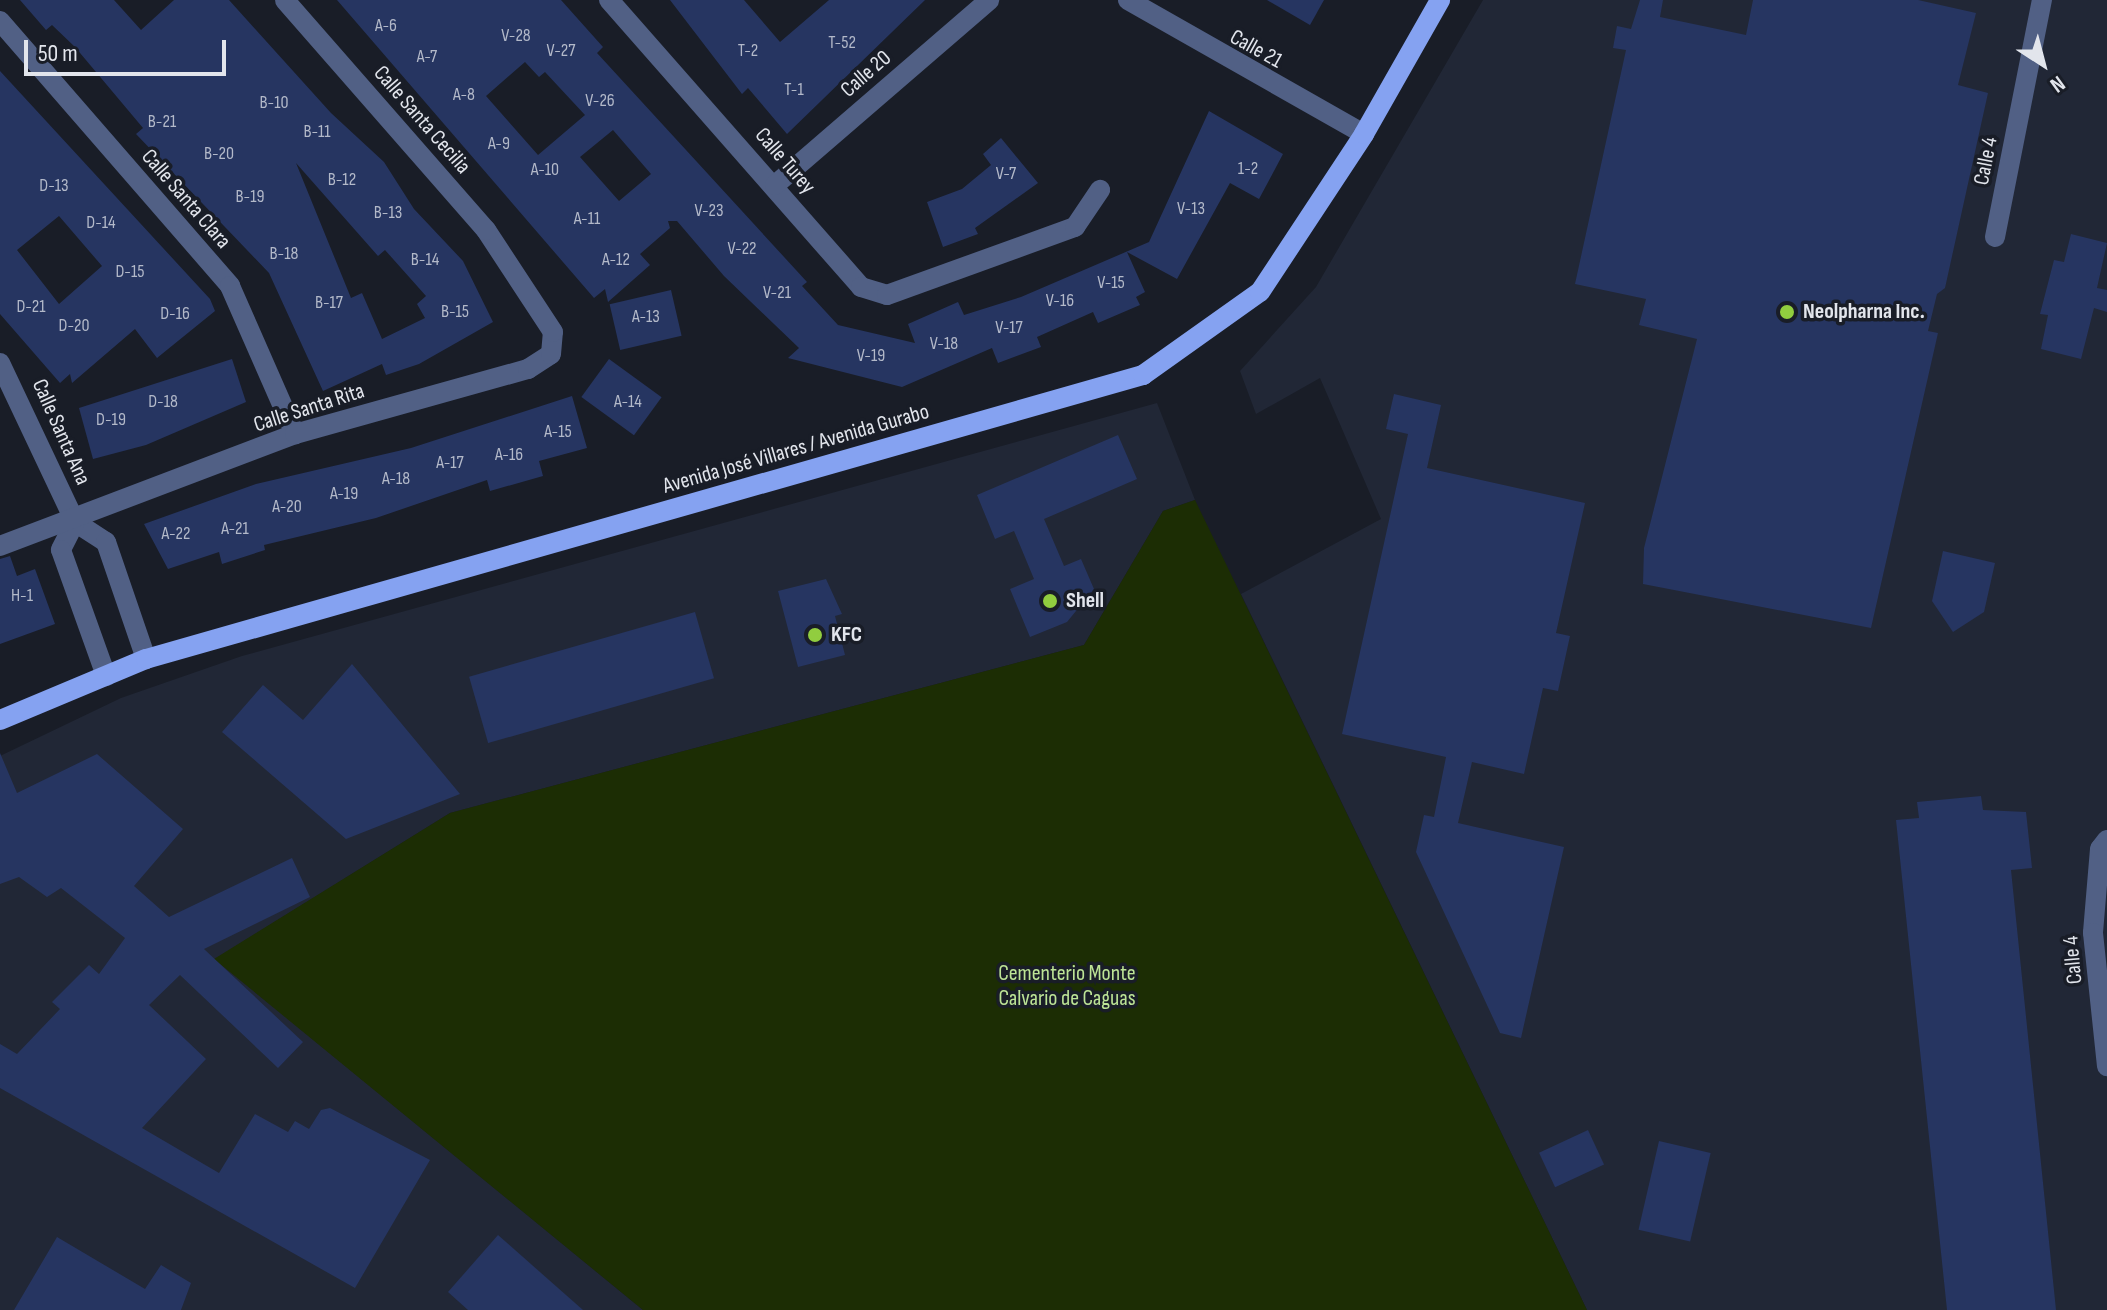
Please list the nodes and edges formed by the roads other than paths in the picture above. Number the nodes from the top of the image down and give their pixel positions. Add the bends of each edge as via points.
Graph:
1 (285, 0) edge
2 (989, 0) edge
3 (1128, 0) edge
4 (1440, 0) edge
5 (2042, 0) edge
6 (613, 1) edge
7 (0, 21) edge
8 (1364, 134) junction
9 (775, 185) junction
10 (1100, 190) dead end
11 (1995, 237) dead end
12 (517, 277) joint
13 (0, 363) edge
14 (295, 434) junction
15 (75, 522) junction
16 (0, 546) edge
17 (146, 659) junction
18 (106, 676) junction
19 (0, 720) edge
20 (2103, 844) edge
21 (2107, 1066) edge

1 - 12 street, Calle Santa Cecilia via 486,230
2 - 9 street, Calle 20
3 - 8 street, Calle 21
4 - 8 main road, Avenida José Villares / Avenida Gurabo
5 - 11 street, Calle 4
6 - 9 street, Calle Turey
7 - 14 street, Calle Santa Clara via 230,286
8 - 17 main road, Avenida José Villares / Avenida Gurabo via 1260,292 1143,375
9 - 10 street, Calle Turey via 861,287 887,295 1075,227
12 - 14 street, Calle Santa Rita via 553,332 551,354 528,369
13 - 15 street, Calle Santa Ana
14 - 15 street, Calle Santa Rita
15 - 16 street, Calle Santa Rita
15 - 17 street, Calle Santa Ana via 106,542
15 - 18 street, Calle Santa Ana via 61,550
17 - 18 main road, Avenida José Villares / Avenida Gurabo
18 - 19 main road, Avenida José Villares / Avenida Gurabo
20 - 21 street, Calle 4 via 2093,933

